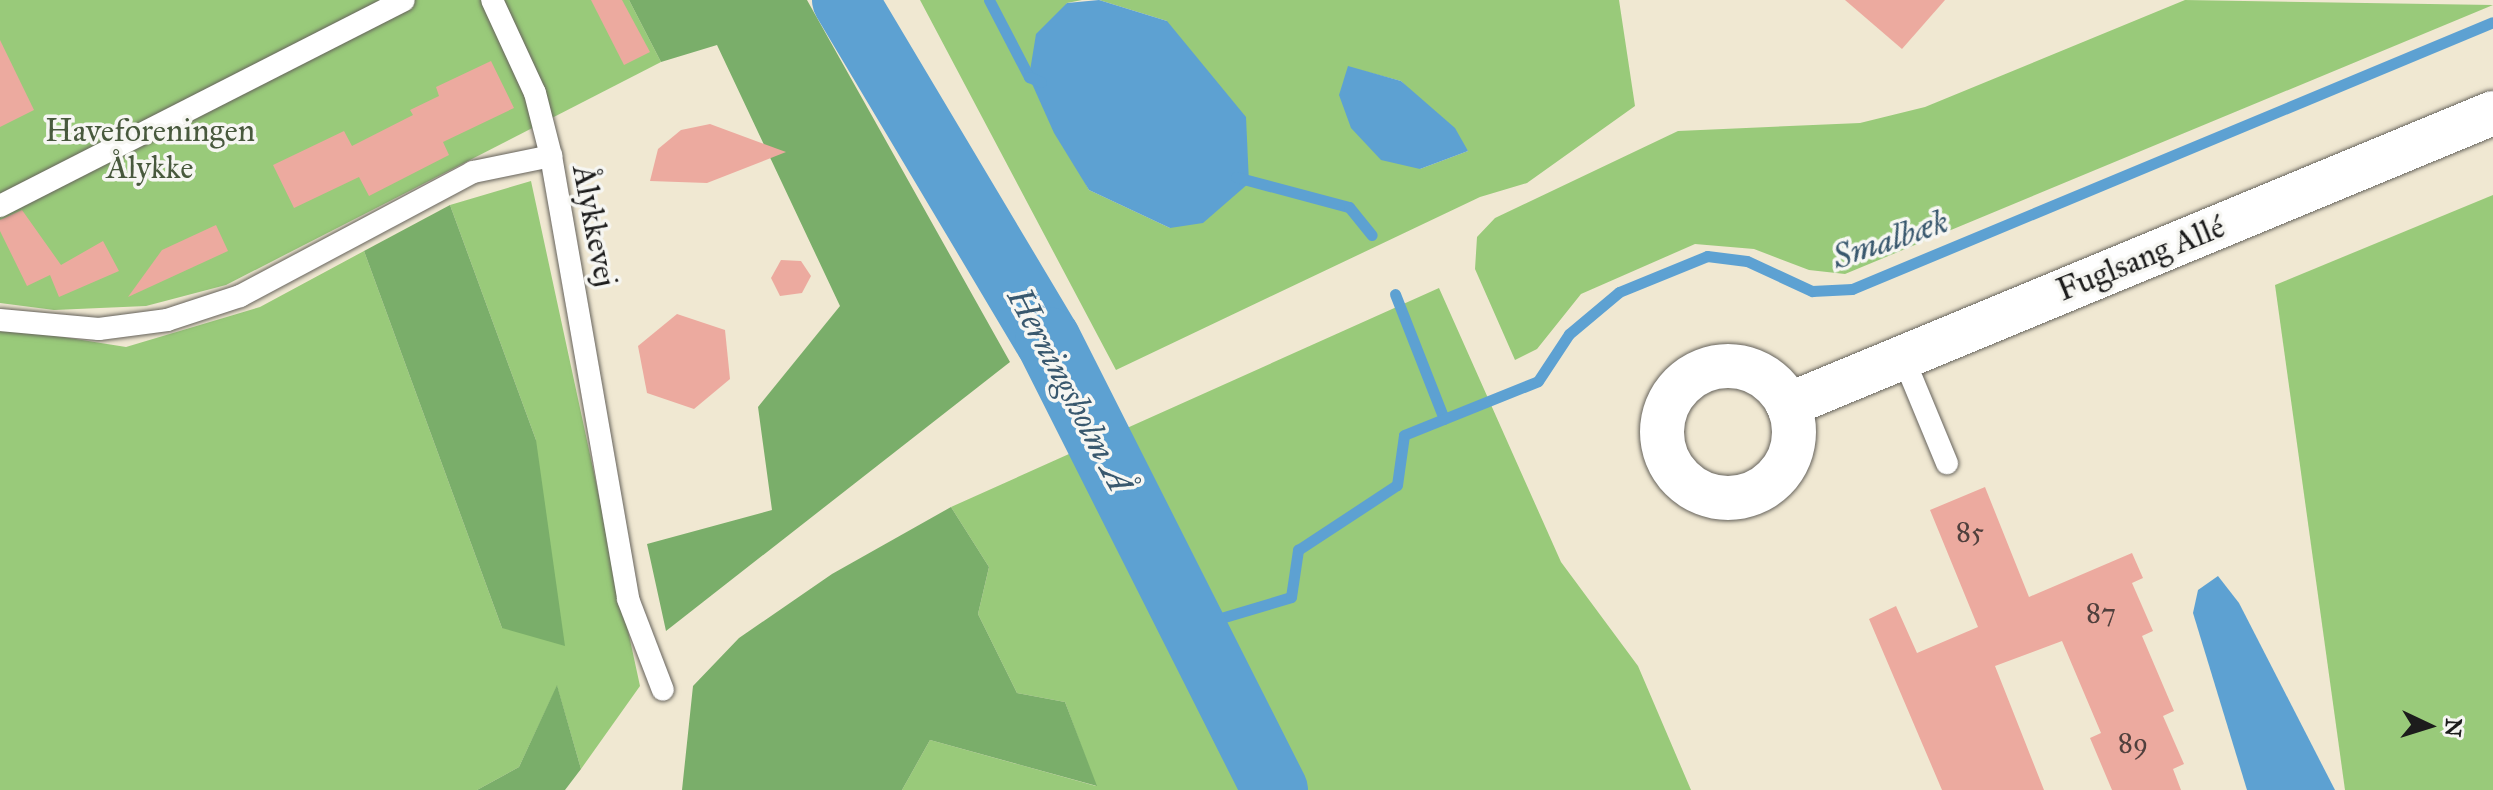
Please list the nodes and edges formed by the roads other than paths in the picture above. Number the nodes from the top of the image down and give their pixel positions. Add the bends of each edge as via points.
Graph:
1 (404, 0) edge
2 (492, 0) edge
3 (2493, 113) edge
4 (551, 156) junction
5 (0, 206) edge
6 (0, 320) edge
7 (1903, 357) junction
8 (1788, 405) dead end
9 (1947, 463) dead end
10 (663, 690) dead end

1 - 5 lane
2 - 4 lane via 535,93
3 - 7 street, Fuglsang Allé
4 - 6 lane, Ålykkevej via 473,172 240,296 167,320 99,329
4 - 10 lane, Ålykkevej via 628,599
7 - 8 street, Fuglsang Allé
7 - 9 lane

